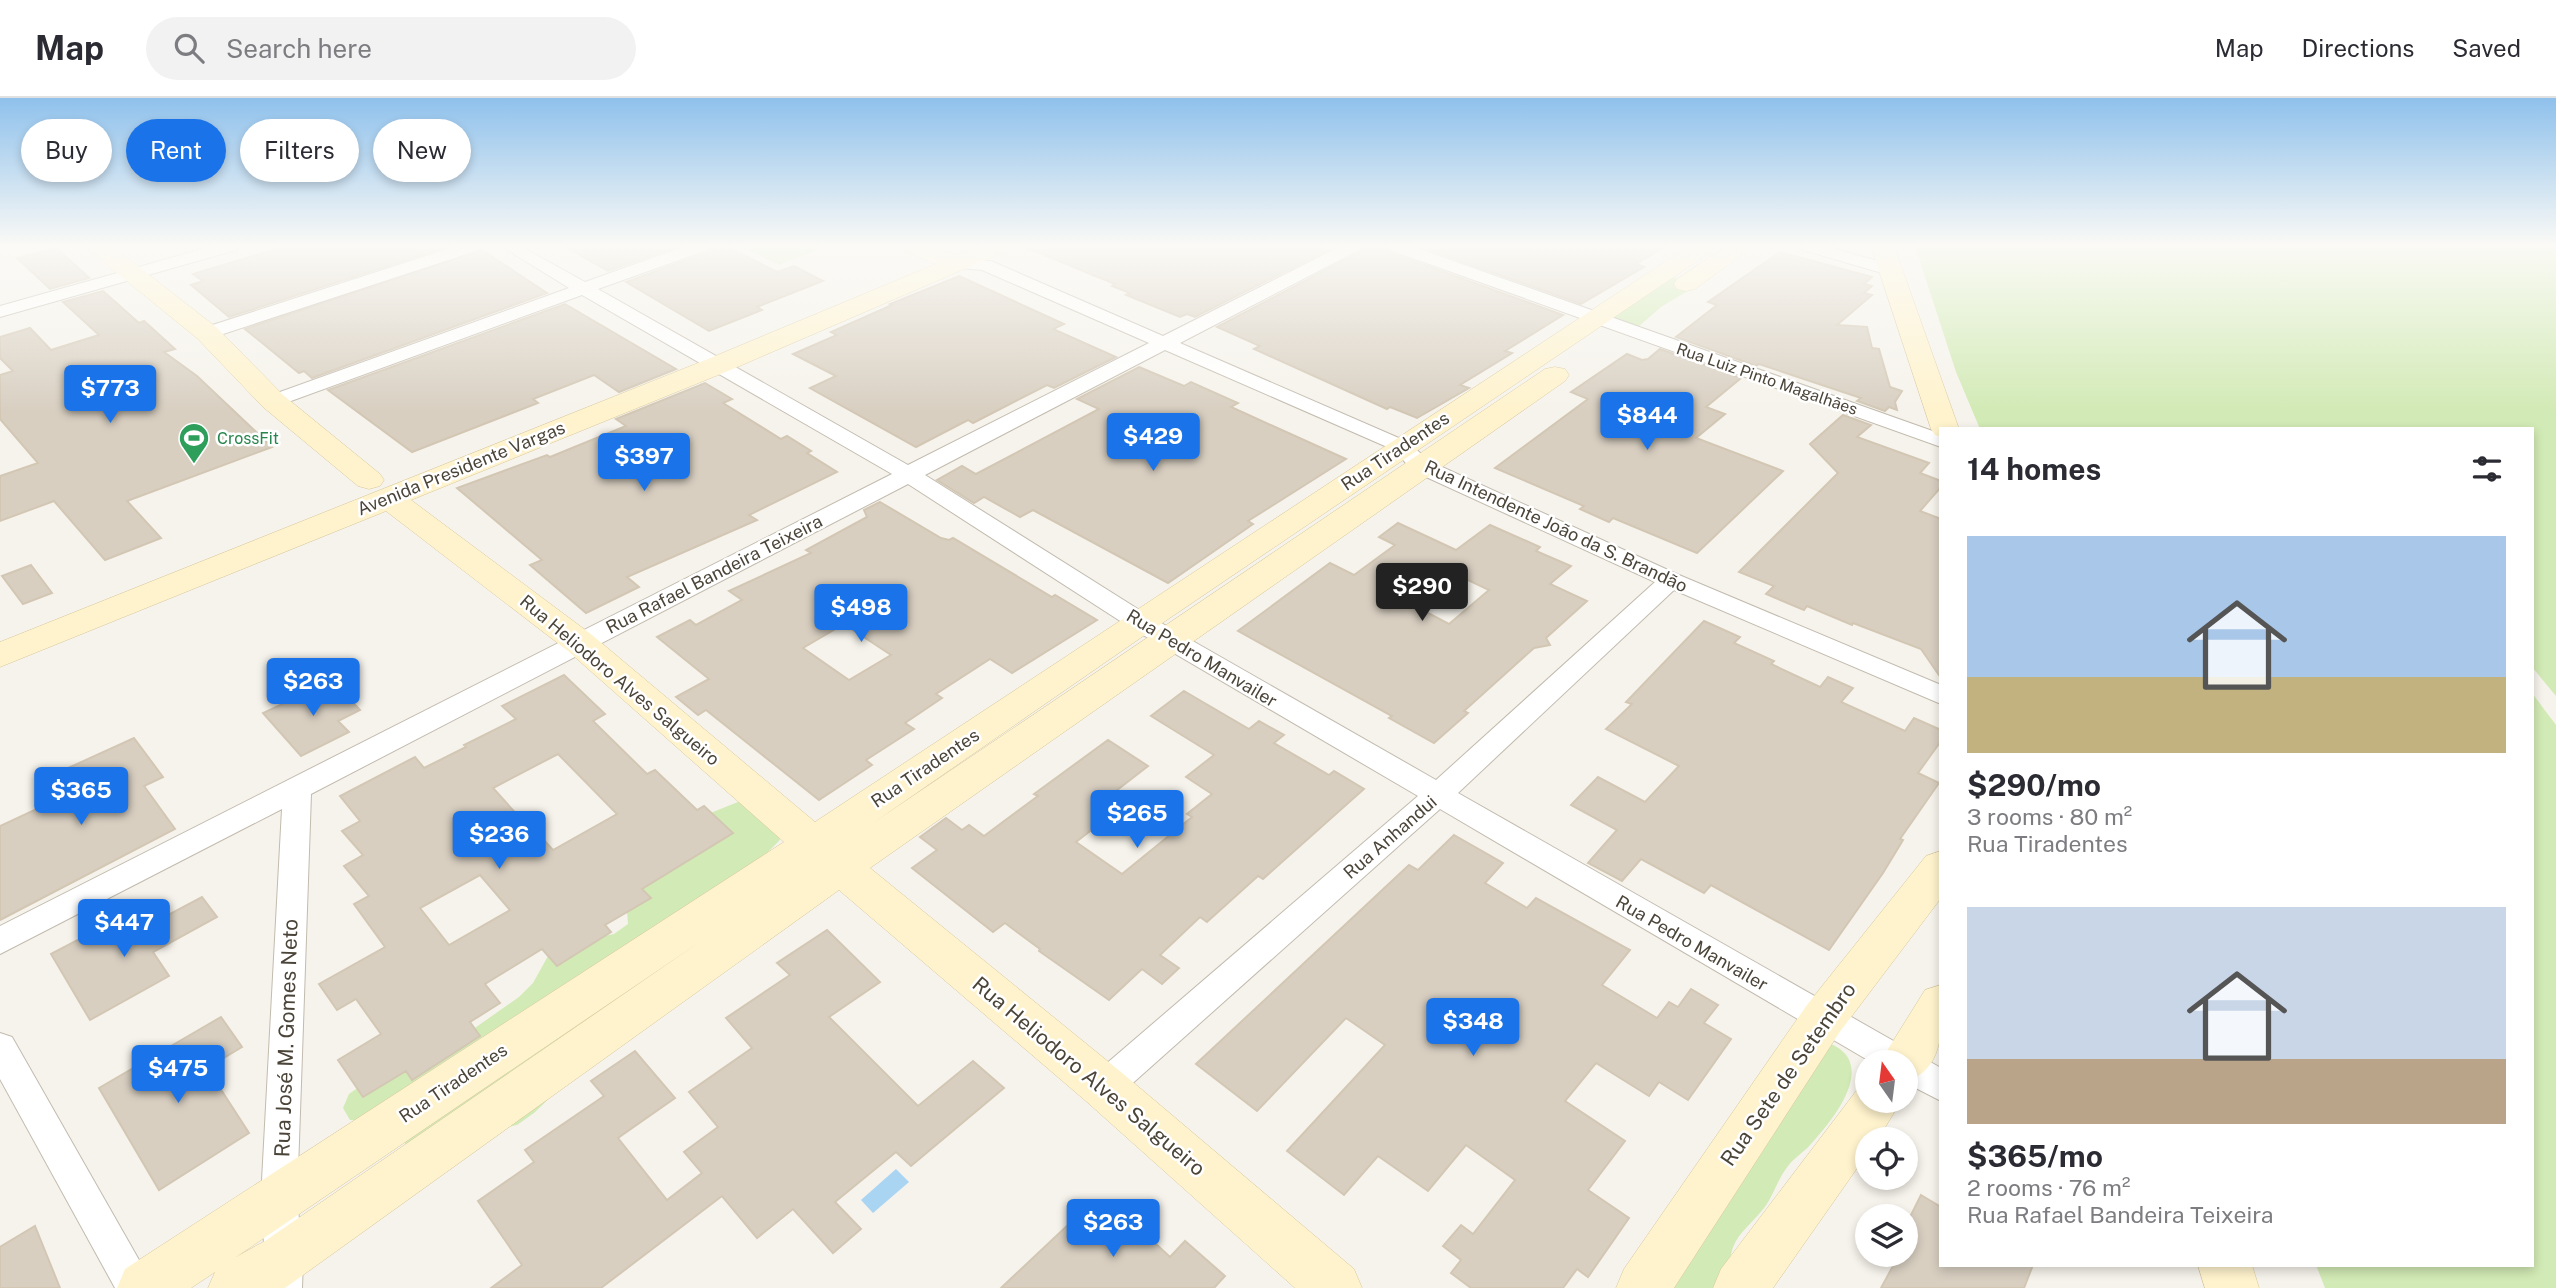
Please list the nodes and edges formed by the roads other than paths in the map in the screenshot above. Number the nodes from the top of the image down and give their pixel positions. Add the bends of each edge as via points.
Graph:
1 (24, 302) edge
2 (167, 302) edge
3 (303, 302) edge
4 (547, 302) edge
5 (608, 302) edge
6 (840, 302) edge
7 (1068, 302) edge
8 (1245, 302) edge
9 (1550, 302) edge
10 (1636, 302) edge
11 (1647, 302) edge
12 (1901, 302) edge
13 (0, 312) edge
14 (1610, 323) junction
15 (207, 333) junction
16 (1162, 344) junction
17 (706, 358) junction
18 (273, 401) junction
19 (1944, 427) edge
20 (1939, 440) edge
21 (1411, 456) junction
22 (908, 474) junction
23 (379, 489) junction
24 (1671, 580) junction
25 (1140, 622) junction
26 (0, 629) edge
27 (1169, 639) junction
28 (580, 643) junction
29 (0, 655) edge
30 (1939, 694) edge
31 (297, 789) junction
32 (1437, 796) junction
33 (827, 856) junction
34 (1939, 870) edge
35 (0, 941) edge
36 (1939, 1007) edge
37 (1823, 1019) junction
38 (0, 1047) edge
39 (1879, 1050) edge
40 (1911, 1050) edge
41 (1918, 1072) edge
42 (1939, 1085) edge
43 (1104, 1087) junction
44 (1868, 1113) edge
45 (279, 1199) junction
46 (2226, 1267) edge
47 (283, 1274) edge
48 (136, 1288) edge
49 (144, 1288) edge
50 (235, 1288) edge
51 (1335, 1288) edge
52 (1643, 1288) edge
53 (1740, 1288) edge
54 (2232, 1288) edge

1 - 13 street
2 - 15 main road, Rua Heliodoro Alves Salgueiro
3 - 15 street
4 - 18 street
5 - 17 street, Rua Pedro Manvailer
6 - 17 main road, Avenida Presidente Vargas
7 - 16 street, Rua Intendente João da S. Brandão
8 - 16 street, Rua Rafael Bandeira Teixeira
9 - 14 street, Rua Luiz Pinto Magalhães
10 - 14 main road, Rua Tiradentes
11 - 14 main road, Rua Tiradentes
12 - 19 main road
14 - 20 street, Rua Luiz Pinto Magalhães
14 - 21 main road, Rua Tiradentes
15 - 18 main road, Rua Heliodoro Alves Salgueiro
16 - 21 street, Rua Intendente João da S. Brandão
16 - 22 street, Rua Rafael Bandeira Teixeira
17 - 22 street, Rua Pedro Manvailer
17 - 23 main road, Avenida Presidente Vargas
18 - 23 main road, Rua Heliodoro Alves Salgueiro
21 - 24 street, Rua Intendente João da S. Brandão
21 - 25 main road, Rua Tiradentes
21 - 27 main road, Rua Tiradentes
22 - 25 street, Rua Pedro Manvailer
22 - 28 street, Rua Rafael Bandeira Teixeira
23 - 26 main road, Avenida Presidente Vargas
23 - 28 main road, Rua Heliodoro Alves Salgueiro
23 - 29 main road, Avenida Presidente Vargas
24 - 30 street, Rua Intendente João da S. Brandão
24 - 32 street, Rua Anhandui
25 - 27 street, Rua Pedro Manvailer
25 - 33 main road, Rua Tiradentes
27 - 32 street, Rua Pedro Manvailer
27 - 33 main road, Rua Tiradentes
28 - 31 street, Rua Rafael Bandeira Teixeira
28 - 33 main road, Rua Heliodoro Alves Salgueiro
31 - 35 street, Rua Rafael Bandeira Teixeira
31 - 45 street, Rua José M. Gomes Neto
32 - 37 street, Rua Pedro Manvailer
32 - 43 street, Rua Anhandui
33 - 43 main road, Rua Heliodoro Alves Salgueiro
33 - 45 main road, Rua Tiradentes
33 - 47 main road, Rua Tiradentes
34 - 37 main road, Rua Sete de Setembro
36 - 40 main road
37 - 39 street, Rua Pedro Manvailer
37 - 52 main road, Rua Sete de Setembro
38 - 48 street
41 - 42 street, Rua Pedro Manvailer
43 - 51 main road, Rua Heliodoro Alves Salgueiro
44 - 53 main road
45 - 47 street, Rua José M. Gomes Neto
45 - 49 main road, Rua Tiradentes
46 - 54 main road
47 - 50 main road, Rua Tiradentes

